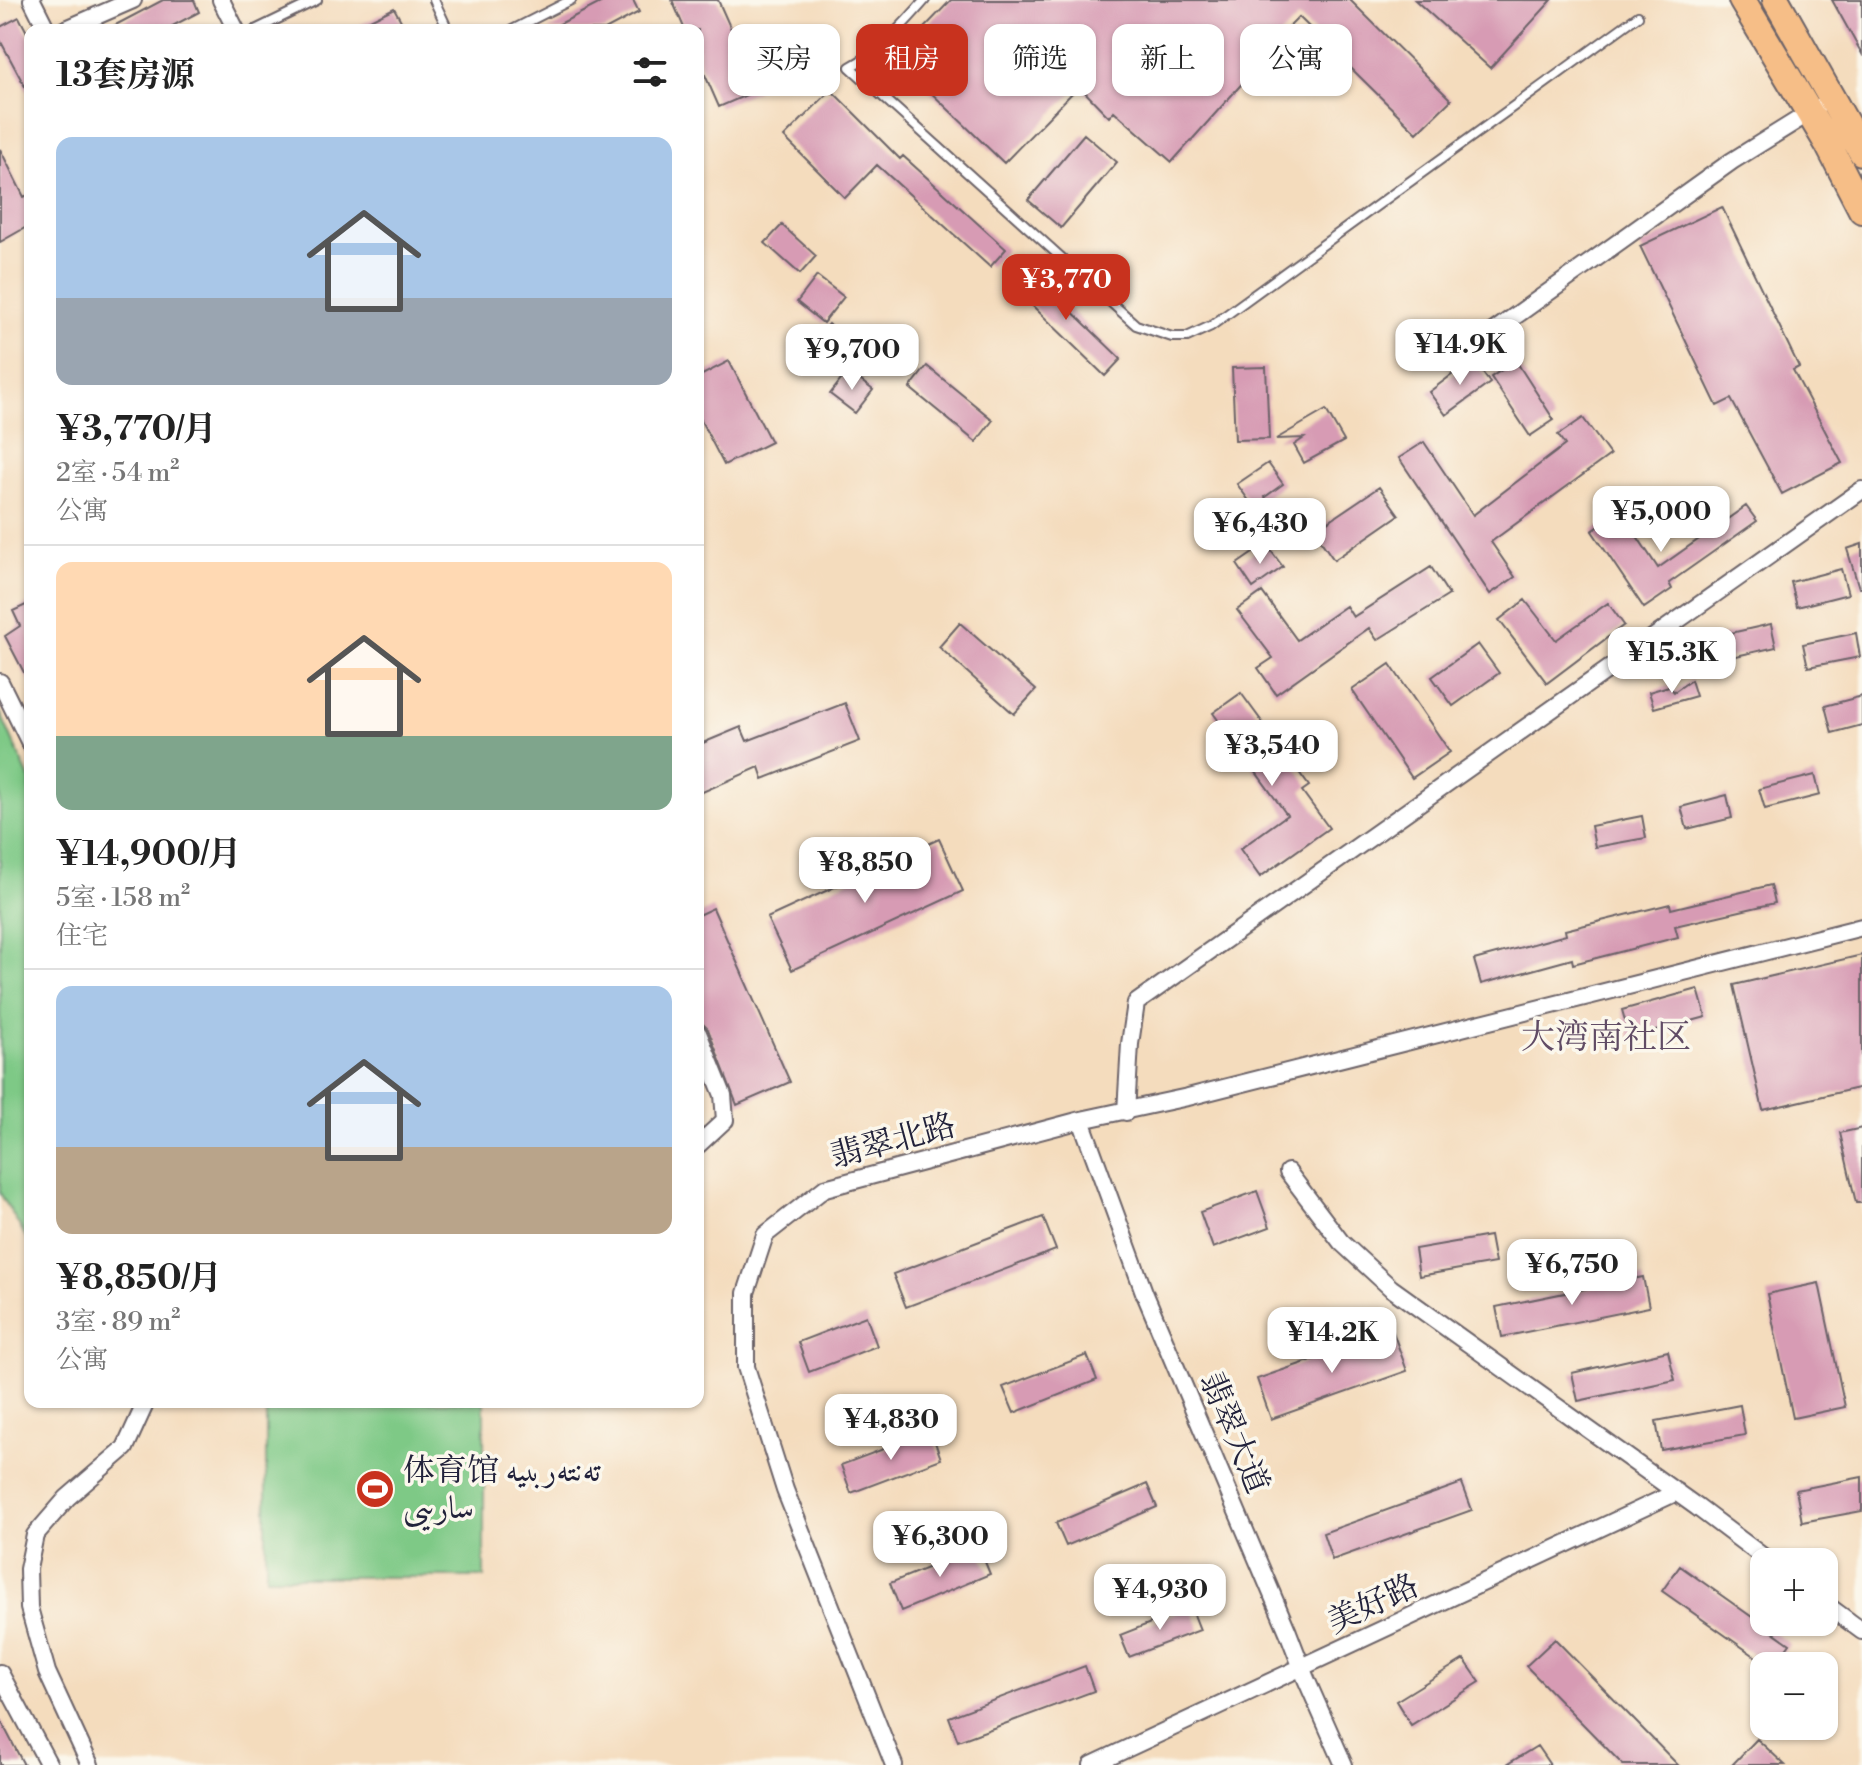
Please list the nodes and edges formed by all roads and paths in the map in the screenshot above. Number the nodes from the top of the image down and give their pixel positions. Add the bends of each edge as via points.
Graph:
1 (32, 0) edge
2 (133, 0) edge
3 (221, 0) edge
4 (317, 0) edge
5 (434, 0) edge
6 (571, 0) edge
7 (925, 0) edge
8 (1742, 0) edge
9 (1776, 0) edge
10 (1638, 16) dead end
11 (44, 24) edge
12 (78, 24) edge
13 (233, 24) edge
14 (267, 24) edge
15 (445, 24) edge
16 (524, 24) edge
17 (1832, 99) junction
18 (1809, 113) junction
19 (1862, 152) edge
20 (1862, 210) edge
21 (1483, 339) dead end
22 (1862, 490) edge
23 (0, 682) edge
24 (24, 731) edge
25 (1862, 927) edge
26 (704, 1048) edge
27 (1126, 1112) junction
28 (1081, 1120) junction
29 (704, 1139) edge
30 (1288, 1172) dead end
31 (143, 1408) edge
32 (1677, 1492) junction
33 (1751, 1548) edge
34 (1838, 1613) edge
35 (1862, 1631) edge
36 (1302, 1668) junction
37 (0, 1673) edge
38 (49, 1765) edge
39 (90, 1765) edge
40 (894, 1765) edge
41 (1092, 1765) edge
42 (1344, 1765) edge

1 - 11 street
2 - 12 street
3 - 13 street
4 - 14 lane
5 - 15 lane
6 - 16 lane
7 - 10 lane via 850,67 1136,325 1172,337 1187,337 1211,326
8 - 18 main road
9 - 17 main road
17 - 18 street
17 - 19 main road
18 - 20 main road
18 - 21 street via 1732,161
22 - 27 street via 1136,1003
23 - 24 street
25 - 27 street, 翡翠北路
26 - 29 street via 723,1095 725,1120
27 - 28 street, 翡翠北路
28 - 36 street, 翡翠大道 via 1144,1292
28 - 40 street, 翡翠北路 via 825,1188 765,1235 746,1293 746,1367 785,1490
30 - 32 street via 1341,1242 1391,1288
31 - 39 street via 125,1448 67,1498 35,1535 28,1569 29,1608 47,1672
32 - 33 street
32 - 36 street, 美好路
34 - 35 street
36 - 41 street, 美好路
36 - 42 street, 翡翠大道
37 - 38 street

